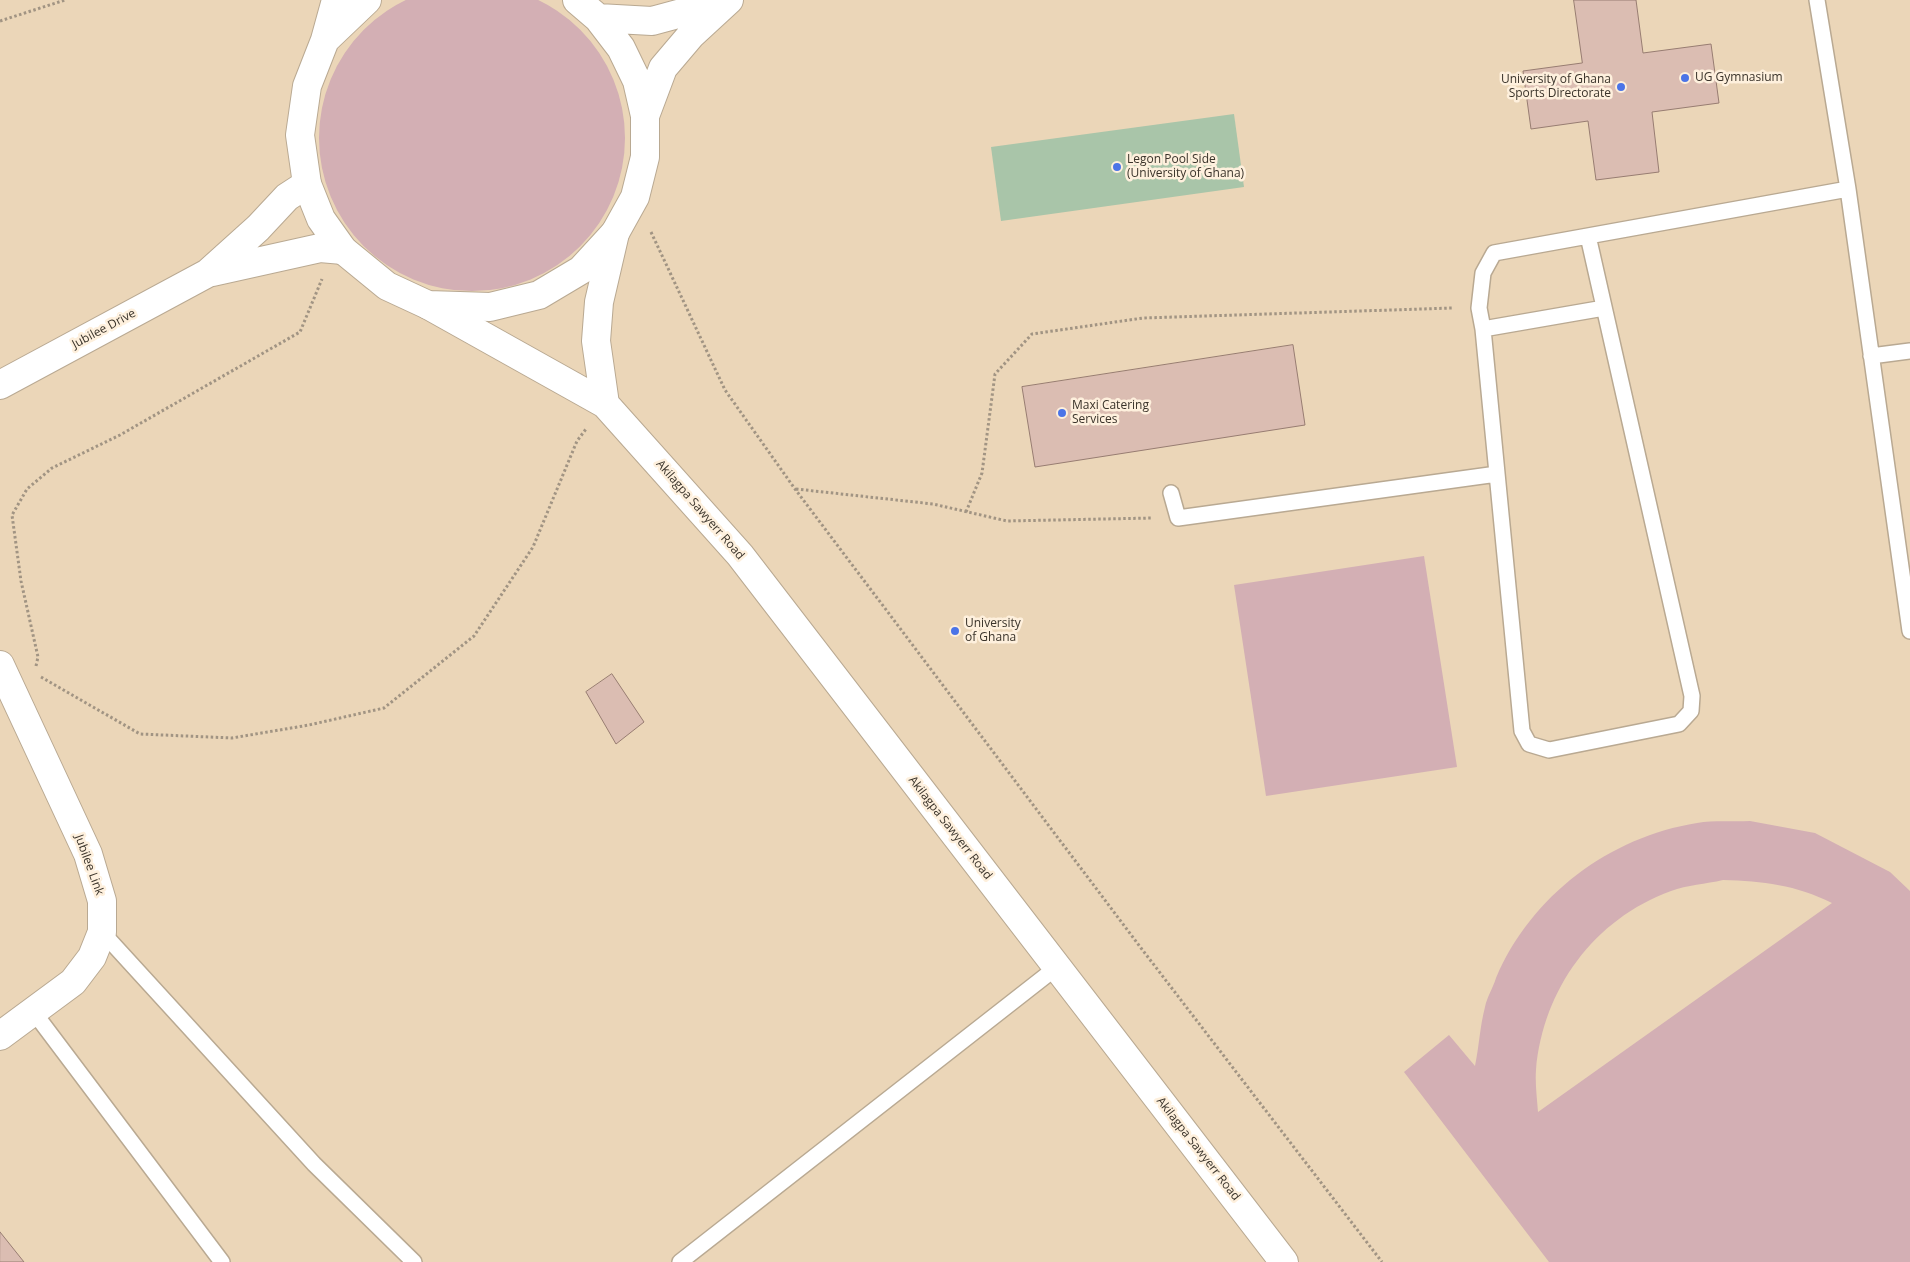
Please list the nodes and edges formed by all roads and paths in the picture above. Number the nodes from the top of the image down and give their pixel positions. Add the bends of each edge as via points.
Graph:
1 (65, 0) edge
2 (336, 0) edge
3 (367, 0) edge
4 (577, 0) edge
5 (728, 0) edge
6 (1817, 0) edge
7 (598, 18) junction
8 (0, 21) edge
9 (325, 40) junction
10 (645, 116) junction
11 (307, 184) junction
12 (1848, 189) junction
13 (635, 197) junction
14 (615, 233) junction
15 (1588, 236) junction
16 (344, 250) junction
17 (208, 273) junction
18 (428, 305) junction
19 (1479, 308) junction
20 (1604, 308) junction
21 (1482, 329) junction
22 (1910, 351) edge
23 (1871, 356) junction
24 (0, 385) edge
25 (605, 404) junction
26 (1497, 474) junction
27 (795, 489) junction
28 (1171, 493) dead end
29 (966, 512) junction
30 (1178, 518) junction
31 (1910, 631) edge
32 (0, 665) edge
33 (102, 932) junction
34 (1057, 967) junction
35 (33, 1012) junction
36 (0, 1036) edge
37 (222, 1262) edge
38 (414, 1262) edge
39 (680, 1262) edge
40 (1284, 1262) edge
41 (1382, 1262) edge

1 - 8 path
2 - 9 street
3 - 9 street
4 - 7 street
5 - 7 street via 652,20
5 - 10 street via 691,35 663,68
6 - 12 lane
7 - 10 street via 621,48 637,81
9 - 11 street, Akilagpa Sawyerr Road via 307,86 300,135
10 - 13 street via 645,157
11 - 16 street, Akilagpa Sawyerr Road via 321,219
11 - 17 street, Jubilee Drive via 287,197
12 - 15 lane
12 - 23 lane
13 - 14 street
13 - 27 path via 725,390
14 - 18 street via 581,270 539,295 490,307
14 - 25 street via 599,302 596,341
15 - 19 lane via 1494,253 1483,272
15 - 20 lane
16 - 17 street, Jubilee Drive via 320,248
16 - 18 street, Akilagpa Sawyerr Road via 387,286
16 - 25 path via 324,274 300,332 120,436 52,468 27,489 12,515 21,581 38,658 34,673 140,734 232,738 309,726 384,708 474,636 533,547 577,441
17 - 24 street, Jubilee Drive
18 - 25 street, Akilagpa Sawyerr Road
19 - 21 lane
19 - 29 path via 1143,318 1032,334 995,374 982,473
20 - 21 lane
20 - 26 lane via 1692,696 1692,711 1680,724 1549,750 1530,744 1522,731
21 - 26 lane
22 - 23 lane
23 - 31 lane
25 - 34 street, Akilagpa Sawyerr Road via 740,555
26 - 30 lane
27 - 29 path via 933,504
27 - 41 path
28 - 30 lane
29 - 30 path via 1007,521
32 - 33 street, Jubilee Link via 88,854 102,902
33 - 35 street, Jubilee Link via 92,957 74,982
33 - 38 lane via 314,1164
34 - 39 lane
34 - 40 street, Akilagpa Sawyerr Road
35 - 36 street, Jubilee Link
35 - 37 lane

